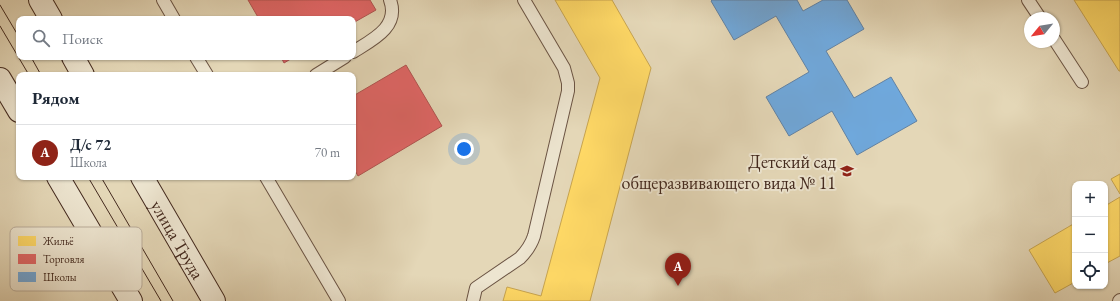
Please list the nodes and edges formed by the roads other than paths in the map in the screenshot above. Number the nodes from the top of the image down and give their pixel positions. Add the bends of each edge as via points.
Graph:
1 (40, 0) edge
2 (163, 0) edge
3 (390, 0) edge
4 (524, 0) edge
5 (1028, 0) edge
6 (1036, 12) edge
7 (49, 16) edge
8 (172, 16) edge
9 (1060, 48) edge
10 (356, 50) edge
11 (75, 60) edge
12 (198, 60) edge
13 (340, 60) edge
14 (82, 72) edge
15 (205, 72) edge
16 (321, 72) edge
17 (0, 79) edge
18 (1082, 82) dead end
19 (16, 107) edge
20 (60, 180) edge
21 (144, 180) edge
22 (268, 180) edge
23 (87, 227) edge
24 (125, 291) edge
25 (131, 301) edge
26 (214, 301) edge
27 (339, 301) edge
28 (473, 301) edge

1 - 7 main road
2 - 8 lane
3 - 10 lane via 391,17 386,29
4 - 28 lane via 564,68 568,91 531,244 520,258 476,288
5 - 6 lane
9 - 18 lane
11 - 14 main road
12 - 15 lane
13 - 16 lane
17 - 19 main road
20 - 23 main road
21 - 26 main road, улица Труда
22 - 27 lane
24 - 25 main road

